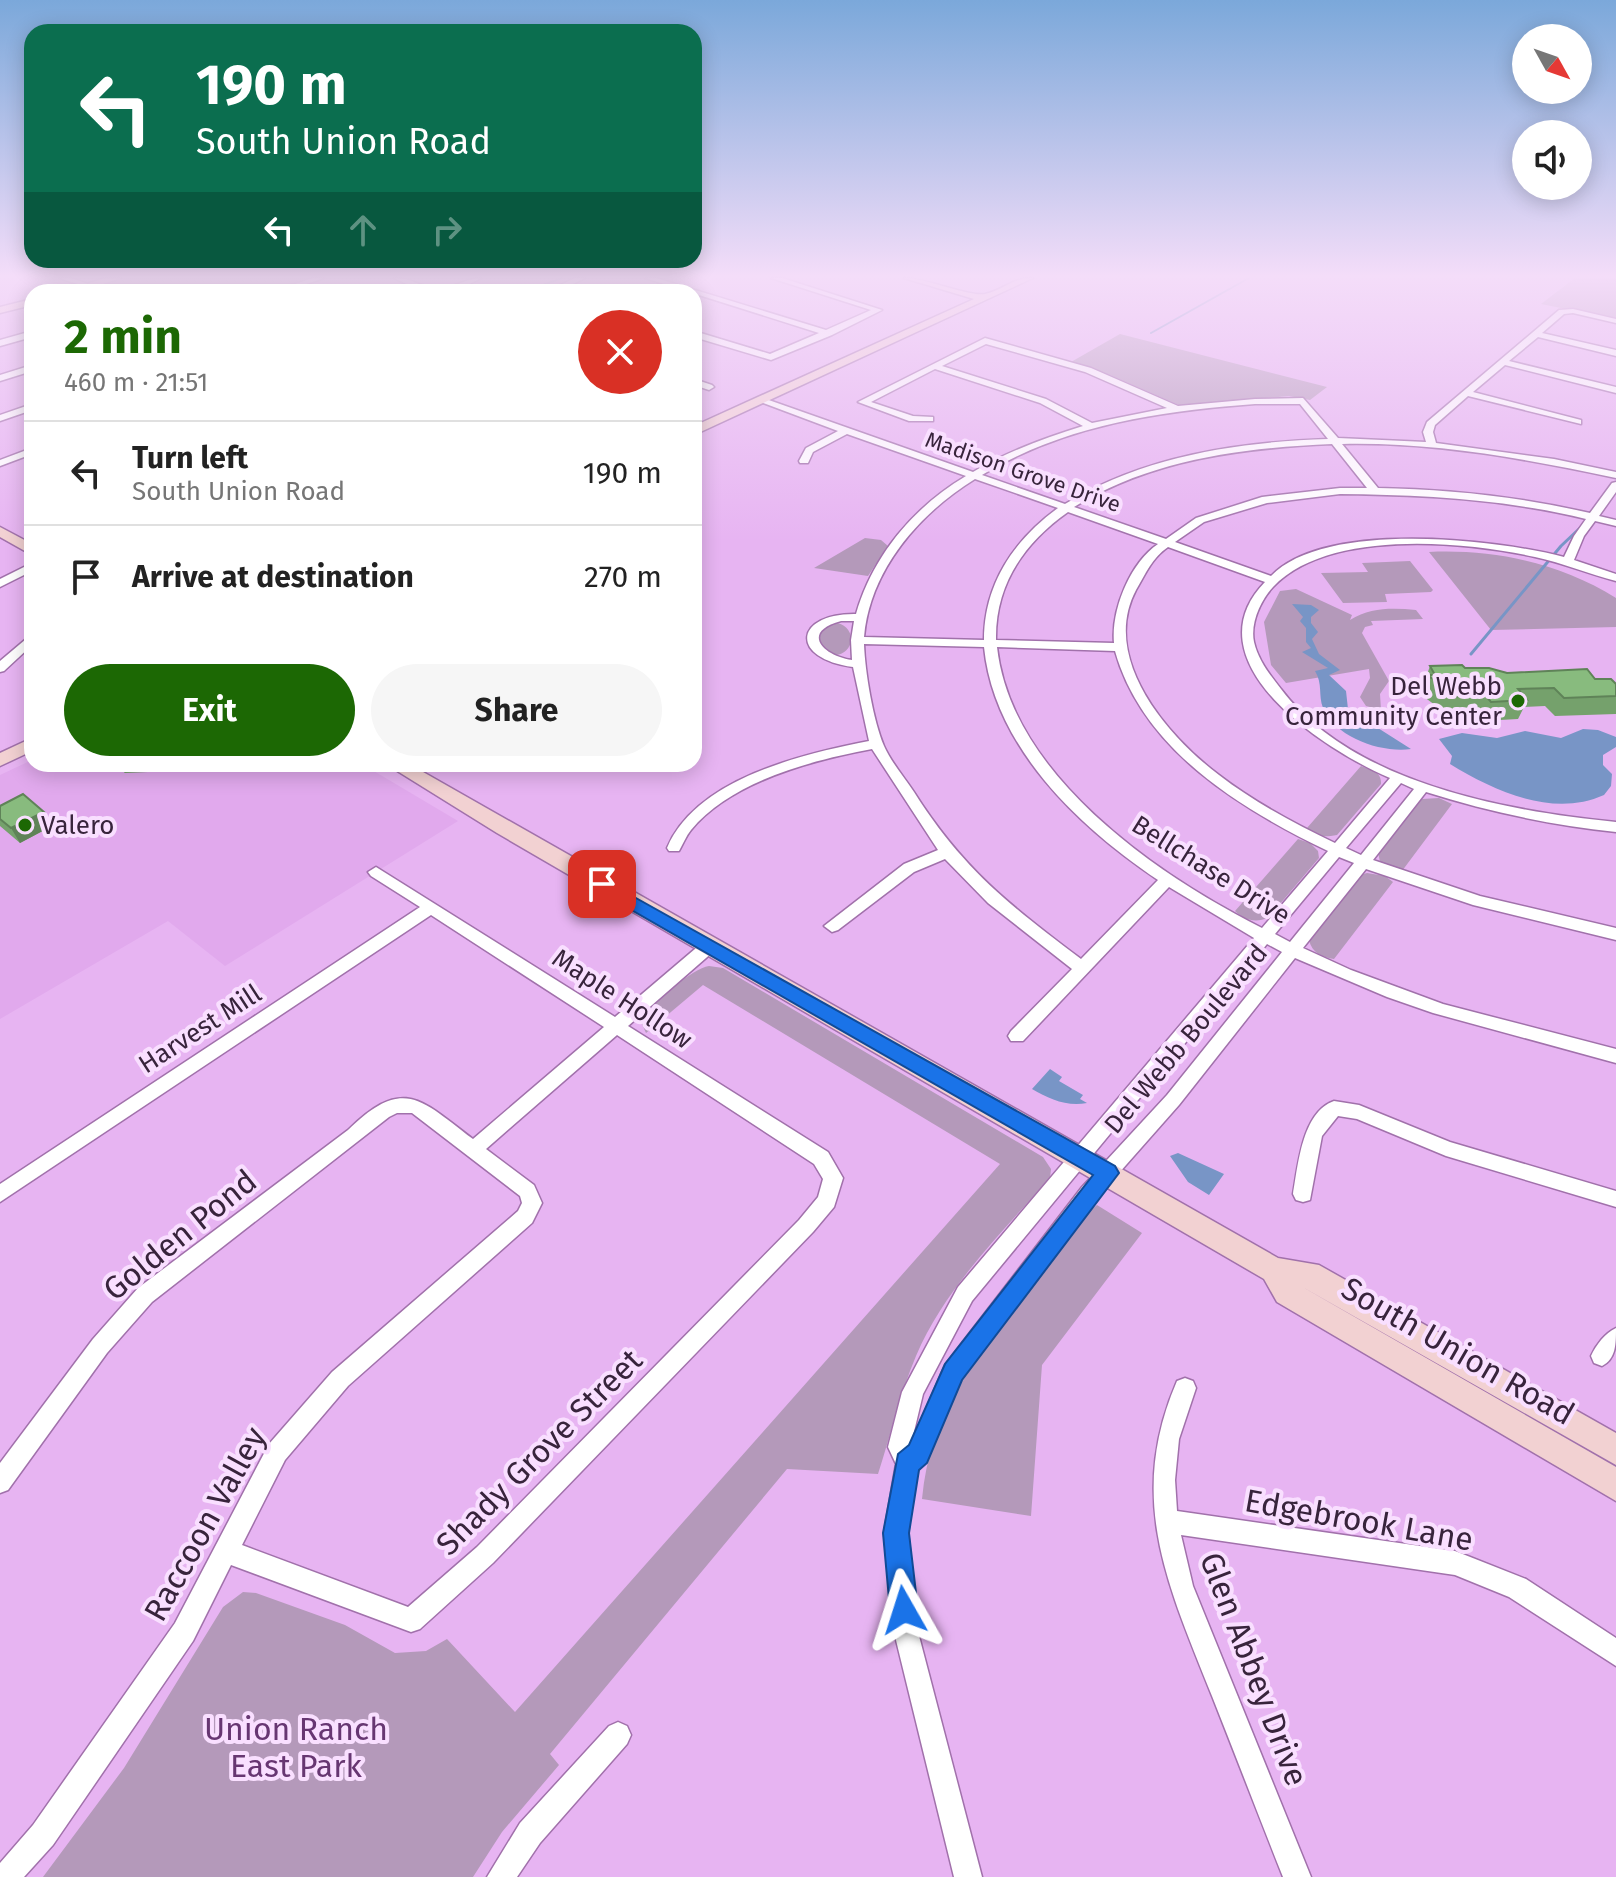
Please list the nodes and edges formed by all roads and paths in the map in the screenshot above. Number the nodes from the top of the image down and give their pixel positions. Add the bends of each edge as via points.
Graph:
1 (846, 366) edge
2 (934, 366) joint
3 (1072, 366) edge
4 (1498, 366) edge
5 (1517, 366) edge
6 (24, 370) edge
7 (0, 378) edge
8 (702, 385) edge
9 (709, 387) dead end
10 (1616, 390) edge
11 (1466, 393) junction
12 (765, 402) junction
13 (24, 410) edge
14 (1177, 410) junction
15 (0, 418) edge
16 (930, 419) dead end
17 (1578, 422) dead end
18 (1093, 427) junction
19 (702, 428) edge
20 (845, 431) junction
21 (702, 435) edge
22 (1334, 442) junction
23 (1432, 445) junction
24 (24, 454) edge
25 (804, 461) dead end
26 (0, 463) edge
27 (1616, 475) edge
28 (973, 476) junction
29 (1616, 485) edge
30 (1373, 489) junction
31 (1065, 507) junction
32 (1594, 516) junction
33 (1616, 523) edge
34 (0, 531) edge
35 (1166, 543) junction
36 (24, 545) edge
37 (1567, 562) junction
38 (24, 570) edge
39 (1616, 578) edge
40 (1272, 580) junction
41 (0, 584) edge
42 (859, 618) junction
43 (857, 640) junction
44 (990, 644) junction
45 (24, 646) edge
46 (1120, 647) junction
47 (856, 664) junction
48 (0, 668) edge
49 (876, 744) junction
50 (24, 748) edge
51 (24, 759) edge
52 (0, 760) edge
53 (0, 770) edge
54 (409, 772) edge
55 (1398, 777) junction
56 (1423, 787) junction
57 (1616, 827) edge
58 (674, 848) dead end
59 (1336, 850) junction
60 (948, 852) junction
61 (1363, 862) junction
62 (376, 872) dead end
63 (1169, 878) junction
64 (430, 908) junction
65 (832, 926) dead end
66 (1265, 934) junction
67 (1616, 934) edge
68 (708, 947) junction
69 (1293, 949) junction
70 (1083, 969) junction
71 (617, 1025) junction
72 (1017, 1036) dead end
73 (1616, 1056) edge
74 (473, 1150) junction
75 (1082, 1156) junction
76 (1108, 1173) junction
77 (833, 1178) joint
78 (0, 1194) edge
79 (1303, 1194) dead end
80 (1616, 1199) edge
81 (1274, 1270) junction
82 (1616, 1338) edge
83 (1602, 1356) dead end
84 (1185, 1388) dead end
85 (1616, 1450) edge
86 (907, 1463) junction
87 (0, 1482) edge
88 (1616, 1485) edge
89 (1166, 1521) junction
90 (228, 1552) junction
91 (1616, 1653) edge
92 (618, 1735) dead end
93 (6, 1877) edge
94 (501, 1877) edge
95 (968, 1877) edge
96 (1297, 1877) edge

1 - 12 street
2 - 16 street via 863,402 912,419
2 - 18 street via 1043,401
3 - 14 street
4 - 11 street
5 - 10 street
6 - 7 street
8 - 9 street
11 - 17 street
11 - 23 street via 1430,424
12 - 19 street
12 - 20 street, Madison Grove Drive
12 - 21 street
13 - 15 street
14 - 18 street
14 - 22 street via 1303,401
18 - 28 street via 1018,452
20 - 25 street via 809,450
20 - 28 street, Madison Grove Drive
22 - 23 street, Bellchase Drive
22 - 30 street
22 - 31 street, Bellchase Drive via 1269,445 1178,460 1110,483
23 - 27 street, Bellchase Drive via 1528,456
24 - 26 street
28 - 31 street, Madison Grove Drive
28 - 42 street via 915,521 891,551
29 - 32 street
30 - 32 street via 1488,495
30 - 35 street via 1250,504 1190,526
31 - 35 street, Madison Grove Drive
31 - 44 street, Bellchase Drive via 1021,546 1005,571 987,630
32 - 33 street
32 - 37 street
34 - 36 street
35 - 40 street, Madison Grove Drive
35 - 46 street via 1135,573 1125,592
37 - 39 street
37 - 40 street via 1496,546 1398,542 1329,552
38 - 41 street
40 - 55 street via 1254,602 1247,634 1266,681 1315,730
42 - 43 street
42 - 47 street via 822,624 811,641 825,658
43 - 44 street
43 - 47 street
44 - 46 street
44 - 63 street, Bellchase Drive via 1003,699 1019,734 1079,809
45 - 48 street
46 - 59 street via 1151,714 1202,768 1284,823
47 - 49 street
49 - 58 street via 801,758 760,773 689,822
49 - 60 street
50 - 52 street
51 - 53 street
54 - 68 street, South Union Road
55 - 56 street
55 - 59 street, Del Webb Boulevard
56 - 57 street via 1517,814
56 - 61 street, Del Webb Boulevard
59 - 61 street
59 - 66 street, Del Webb Boulevard
60 - 65 street via 909,868
60 - 70 street via 998,902
61 - 67 street via 1462,899
61 - 69 street, Del Webb Boulevard
62 - 64 street, Maple Hollow
63 - 66 street, Bellchase Drive
63 - 70 street
64 - 71 street, Maple Hollow
64 - 78 street, Harvest Mill
66 - 69 street, Bellchase Drive
66 - 75 street, Del Webb Boulevard
68 - 71 street
68 - 75 street, South Union Road
69 - 73 street, Bellchase Drive via 1439,1008
69 - 76 street, Del Webb Boulevard
70 - 72 street
71 - 74 street
71 - 77 street, Maple Hollow via 821,1158
74 - 87 street, Golden Pond via 416,1106 398,1103 376,1114 145,1295 100,1346
74 - 90 street, Raccoon Valley via 527,1191 532,1203 525,1217 340,1379 277,1452
75 - 76 street, South Union Road
75 - 86 street, Del Webb Boulevard via 965,1294 913,1392 899,1447
76 - 81 street, South Union Road
76 - 86 street, Del Webb Boulevard via 953,1372 918,1454
77 - 90 street, Shady Grove Street via 827,1201 806,1226 485,1555 411,1620
79 - 80 street via 1313,1134 1334,1108
81 - 85 street, South Union Road via 1309,1274
81 - 88 street, South Union Road via 1287,1293
82 - 83 street
84 - 89 street, Glen Abbey Drive via 1168,1439
86 - 95 street via 896,1533 907,1636
89 - 91 street, Edgebrook Lane via 1455,1563 1517,1588
89 - 96 street, Glen Abbey Drive via 1195,1627
90 - 93 street, Raccoon Valley via 184,1632 43,1835
92 - 94 street via 530,1833

